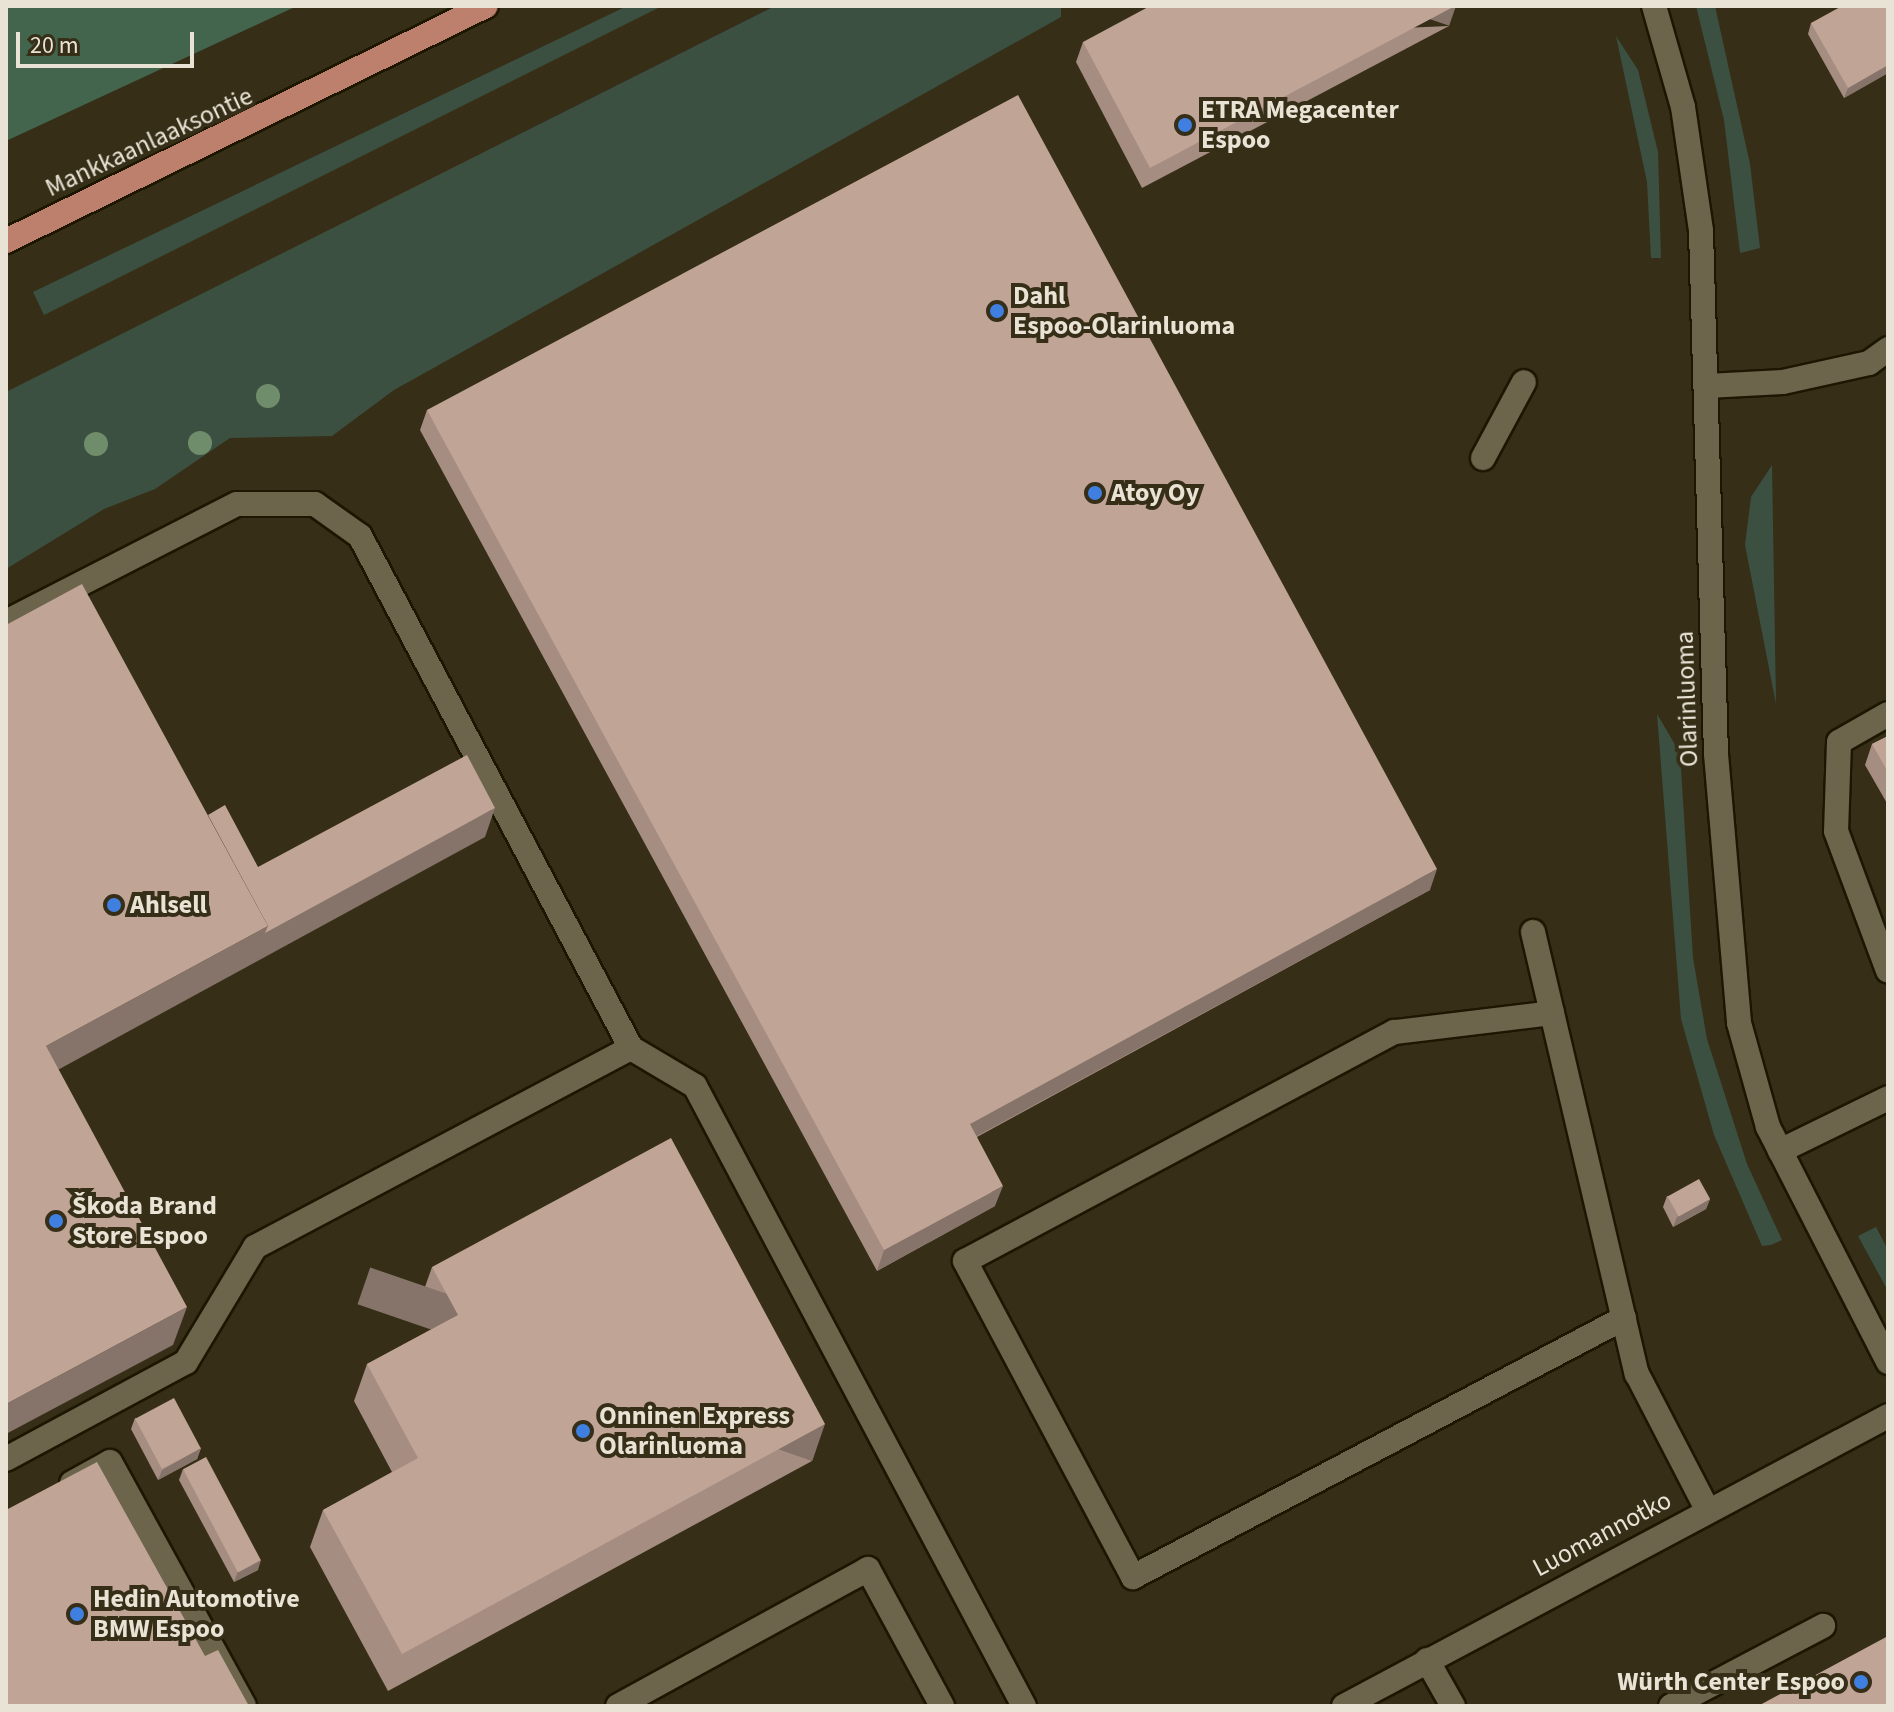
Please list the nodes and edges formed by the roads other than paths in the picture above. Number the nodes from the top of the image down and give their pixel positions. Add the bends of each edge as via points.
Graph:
1 (486, 6) edge
2 (1654, 6) edge
3 (6, 241) edge
4 (1888, 349) edge
5 (1524, 382) dead end
6 (1707, 386) junction
7 (1483, 458) dead end
8 (6, 622) edge
9 (1888, 714) edge
10 (1533, 932) dead end
11 (1888, 971) edge
12 (1552, 1013) junction
13 (631, 1048) junction
14 (1888, 1098) edge
15 (1780, 1151) junction
16 (1624, 1318) junction
17 (1888, 1362) edge
18 (1888, 1416) edge
19 (6, 1459) edge
20 (45, 1497) edge
21 (1708, 1511) junction
22 (1823, 1626) dead end
23 (1427, 1660) junction
24 (244, 1706) edge
25 (618, 1706) edge
26 (942, 1706) edge
27 (1024, 1706) edge
28 (1344, 1706) edge
29 (1453, 1706) edge
30 (1671, 1706) edge

1 - 3 main road, Mankkaanlaaksontie
2 - 6 main road, Olarinluoma via 1683,107 1701,231
4 - 6 main road via 1869,363 1783,382
5 - 7 main road
6 - 15 main road, Olarinluoma via 1716,754 1731,948 1739,1023
8 - 13 main road via 237,504 315,504 360,536
9 - 11 main road via 1839,742 1836,831
10 - 12 main road
12 - 16 main road
12 - 16 main road via 1394,1032 965,1261 1133,1577
13 - 19 main road via 255,1247 186,1362
13 - 27 main road via 695,1086
14 - 15 main road
15 - 17 main road, Olarinluoma
16 - 21 main road via 1637,1374
18 - 21 main road, Luomannotko
20 - 24 main road via 110,1462
21 - 23 main road, Luomannotko
22 - 30 main road
23 - 28 main road, Luomannotko
23 - 29 main road
25 - 26 main road via 868,1569

